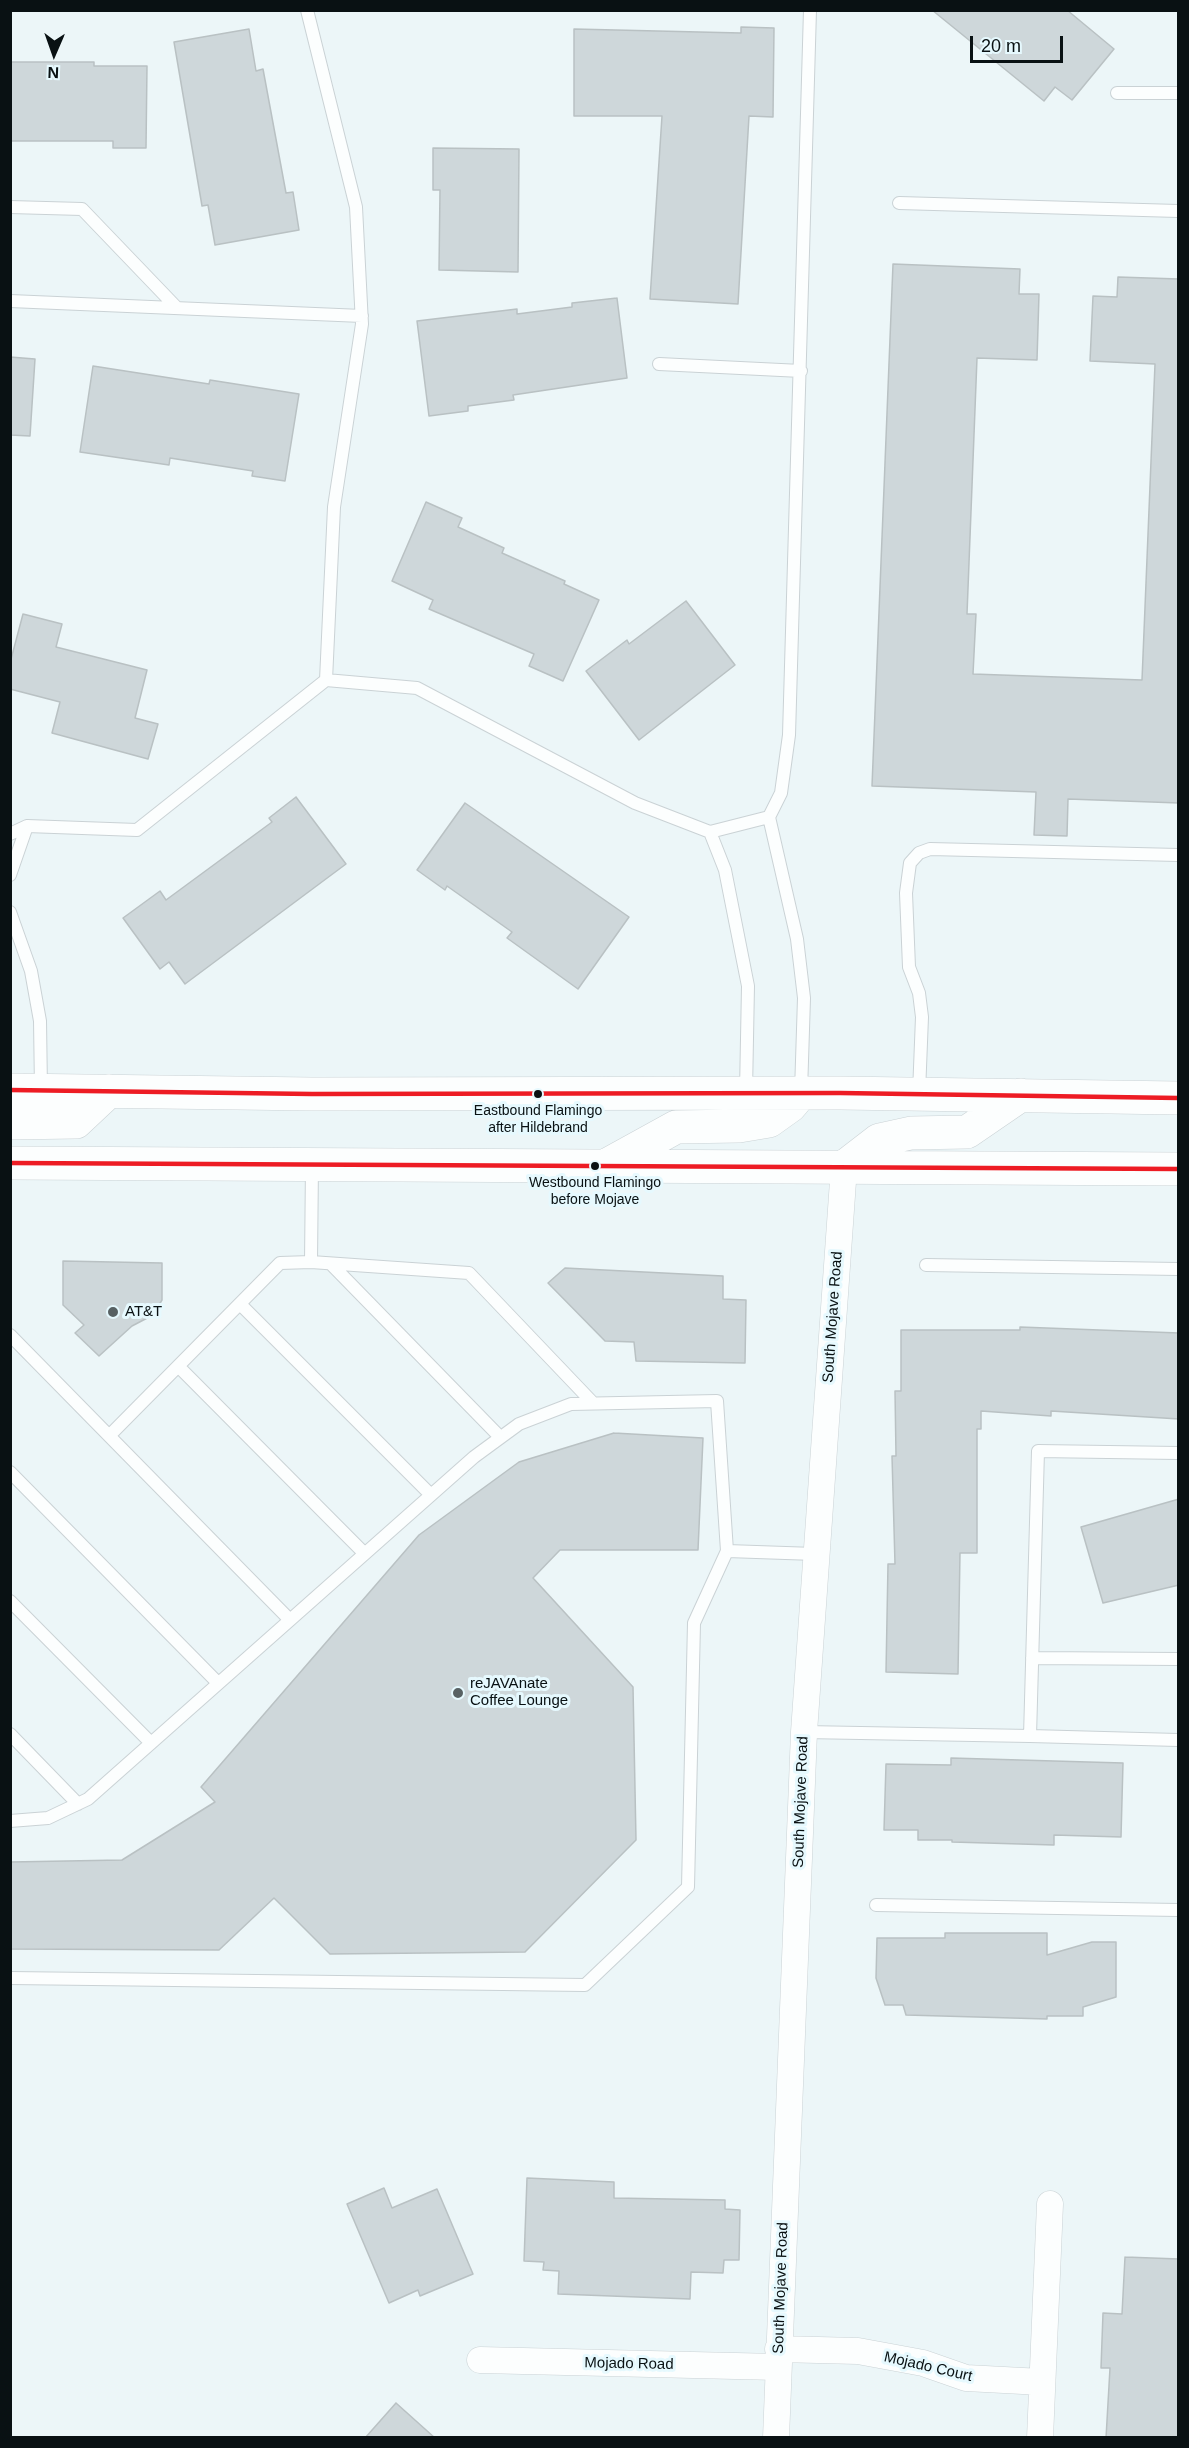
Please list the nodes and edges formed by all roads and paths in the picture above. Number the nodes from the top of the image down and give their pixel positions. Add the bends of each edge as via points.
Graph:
1 (307, 10) edge
2 (810, 10) edge
3 (1117, 93) dead end
4 (1179, 93) edge
5 (899, 203) dead end
6 (10, 207) edge
7 (1179, 211) edge
8 (10, 301) edge
9 (177, 308) junction
10 (362, 316) junction
11 (659, 364) dead end
12 (801, 371) junction
13 (326, 680) junction
14 (769, 817) junction
15 (27, 826) junction
16 (710, 832) junction
17 (10, 834) edge
18 (1179, 855) edge
19 (10, 875) edge
20 (10, 912) edge
21 (26, 1090) edge
22 (109, 1091) junction
23 (801, 1093) junction
24 (919, 1094) junction
25 (746, 1095) junction
26 (1022, 1095) junction
27 (1179, 1098) edge
28 (10, 1123) edge
29 (10, 1163) edge
30 (312, 1164) junction
31 (606, 1166) junction
32 (844, 1167) junction
33 (1179, 1169) edge
34 (311, 1262) junction
35 (331, 1264) junction
36 (926, 1265) dead end
37 (1179, 1269) edge
38 (240, 1304) junction
39 (10, 1335) edge
40 (178, 1366) junction
41 (592, 1403) junction
42 (109, 1436) junction
43 (500, 1437) junction
44 (1179, 1453) edge
45 (10, 1472) edge
46 (431, 1495) junction
47 (728, 1551) junction
48 (364, 1553) junction
49 (815, 1554) junction
50 (10, 1601) edge
51 (289, 1619) junction
52 (1032, 1658) junction
53 (1179, 1659) edge
54 (218, 1683) junction
55 (804, 1732) junction
56 (10, 1734) edge
57 (1030, 1736) junction
58 (1179, 1740) edge
59 (151, 1743) junction
60 (78, 1804) junction
61 (10, 1821) edge
62 (876, 1905) dead end
63 (1179, 1911) edge
64 (10, 1978) edge
65 (1050, 2204) dead end
66 (778, 2358) junction
67 (480, 2360) dead end
68 (1042, 2382) junction
69 (776, 2438) edge
70 (1040, 2438) edge

1 - 10 lane via 356,207
2 - 12 lane
3 - 4 lane
5 - 7 lane
6 - 9 lane via 82,209
8 - 9 lane
9 - 10 lane
10 - 13 lane via 334,507
11 - 12 lane
12 - 14 lane via 789,735 782,793
13 - 15 lane via 137,830
13 - 16 lane via 417,688 635,803
14 - 16 lane
14 - 23 lane via 797,939 802,986
15 - 17 lane
15 - 19 lane
16 - 25 lane via 725,870 748,986
18 - 24 lane via 930,849 909,863 909,967 919,993 922,1017
20 - 21 lane via 31,972 40,1021
21 - 22 main road
22 - 25 main road
22 - 28 main road via 76,1122
23 - 24 main road
23 - 25 main road
23 - 31 main road via 769,1121 739,1126 676,1127
24 - 26 main road
26 - 27 main road
26 - 32 main road via 967,1132 911,1133 879,1140
29 - 30 main road
30 - 31 main road
30 - 34 lane
31 - 32 main road
32 - 33 main road
32 - 49 street, South Mojave Road
34 - 35 lane
34 - 38 lane via 280,1263
35 - 41 lane via 469,1273
35 - 43 lane
36 - 37 lane
38 - 40 lane
38 - 46 lane
39 - 42 lane
40 - 42 lane
40 - 48 lane
41 - 43 lane via 571,1404 519,1424
41 - 47 lane via 717,1401
42 - 51 lane
43 - 46 lane
44 - 52 lane via 1038,1451
45 - 54 lane
46 - 48 lane
47 - 49 lane
47 - 64 lane via 694,1623 688,1887 585,1985
48 - 51 lane
49 - 55 street, South Mojave Road
50 - 59 lane
51 - 54 lane
52 - 53 lane
52 - 57 lane
54 - 59 lane
55 - 57 lane
55 - 66 street, South Mojave Road
56 - 60 lane
57 - 58 lane
59 - 60 lane
60 - 61 lane via 48,1818
62 - 63 lane
65 - 68 street
66 - 67 street, Mojado Road
66 - 68 street, Mojado Court via 858,2351 923,2363 966,2378
66 - 69 street, South Mojave Road
68 - 70 street

